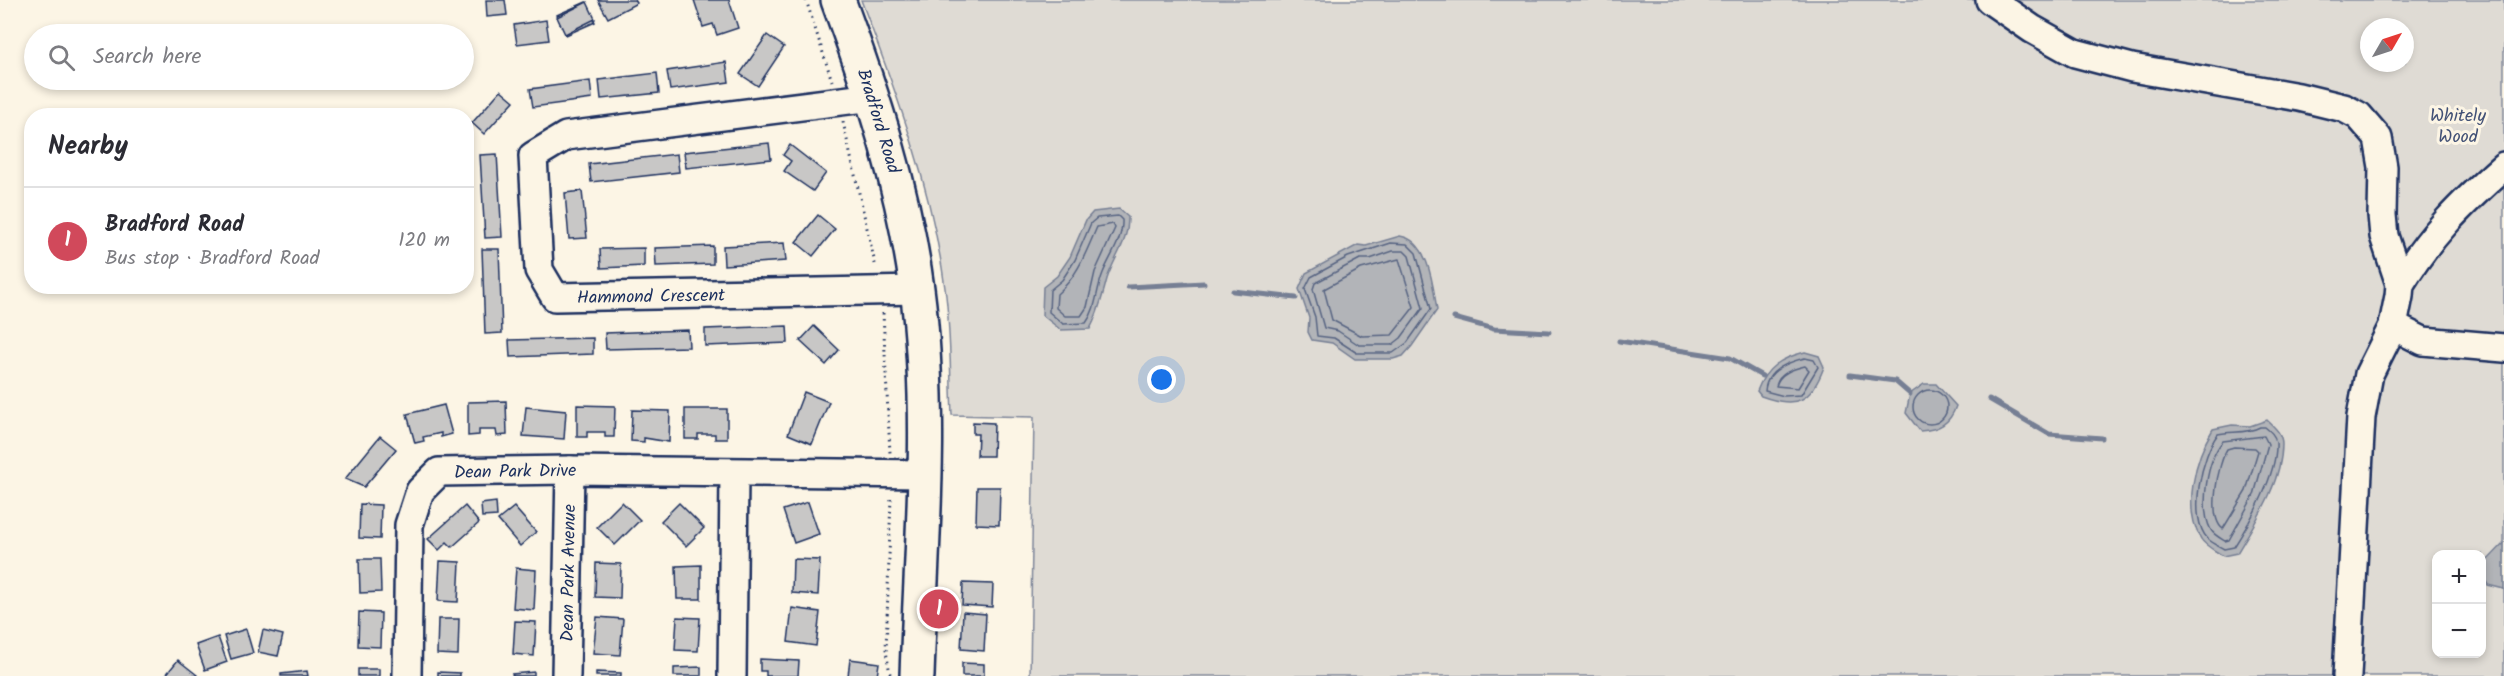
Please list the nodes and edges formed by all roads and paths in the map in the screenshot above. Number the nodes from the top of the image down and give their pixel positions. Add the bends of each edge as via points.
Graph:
1 (806, 0) edge
2 (838, 0) edge
3 (1990, 0) edge
4 (873, 97) junction
5 (838, 102) junction
6 (2504, 166) edge
7 (2400, 284) junction
8 (918, 290) junction
9 (881, 291) junction
10 (2393, 326) junction
11 (2504, 348) edge
12 (570, 470) junction
13 (734, 474) junction
14 (891, 474) junction
15 (924, 474) junction
16 (407, 676) edge
17 (566, 676) edge
18 (732, 676) edge
19 (890, 676) edge
20 (917, 676) edge
21 (2347, 676) edge

1 - 5 path
2 - 4 main road, Bradford Road
3 - 7 street via 2032,30 2075,53 2132,68 2299,97 2344,108 2359,116 2371,127 2382,150 2384,236
4 - 5 street, Hammond Crescent
4 - 8 main road, Bradford Road via 900,193
5 - 9 path
5 - 9 street, Hammond Crescent via 566,135 533,156 539,270 555,297
6 - 7 street via 2426,243
7 - 10 street
8 - 9 street, Hammond Crescent
8 - 15 main road, Bradford Road
9 - 14 path
10 - 11 street via 2422,341
10 - 21 street via 2369,374 2361,417
12 - 13 street, Dean Park Drive
12 - 16 street, Dean Park Drive via 439,472 420,490 409,525
12 - 17 street, Dean Park Avenue
13 - 14 street, Dean Park Drive
13 - 18 street
14 - 15 street, Dean Park Drive
14 - 19 path via 886,651
15 - 20 main road, Bradford Road

